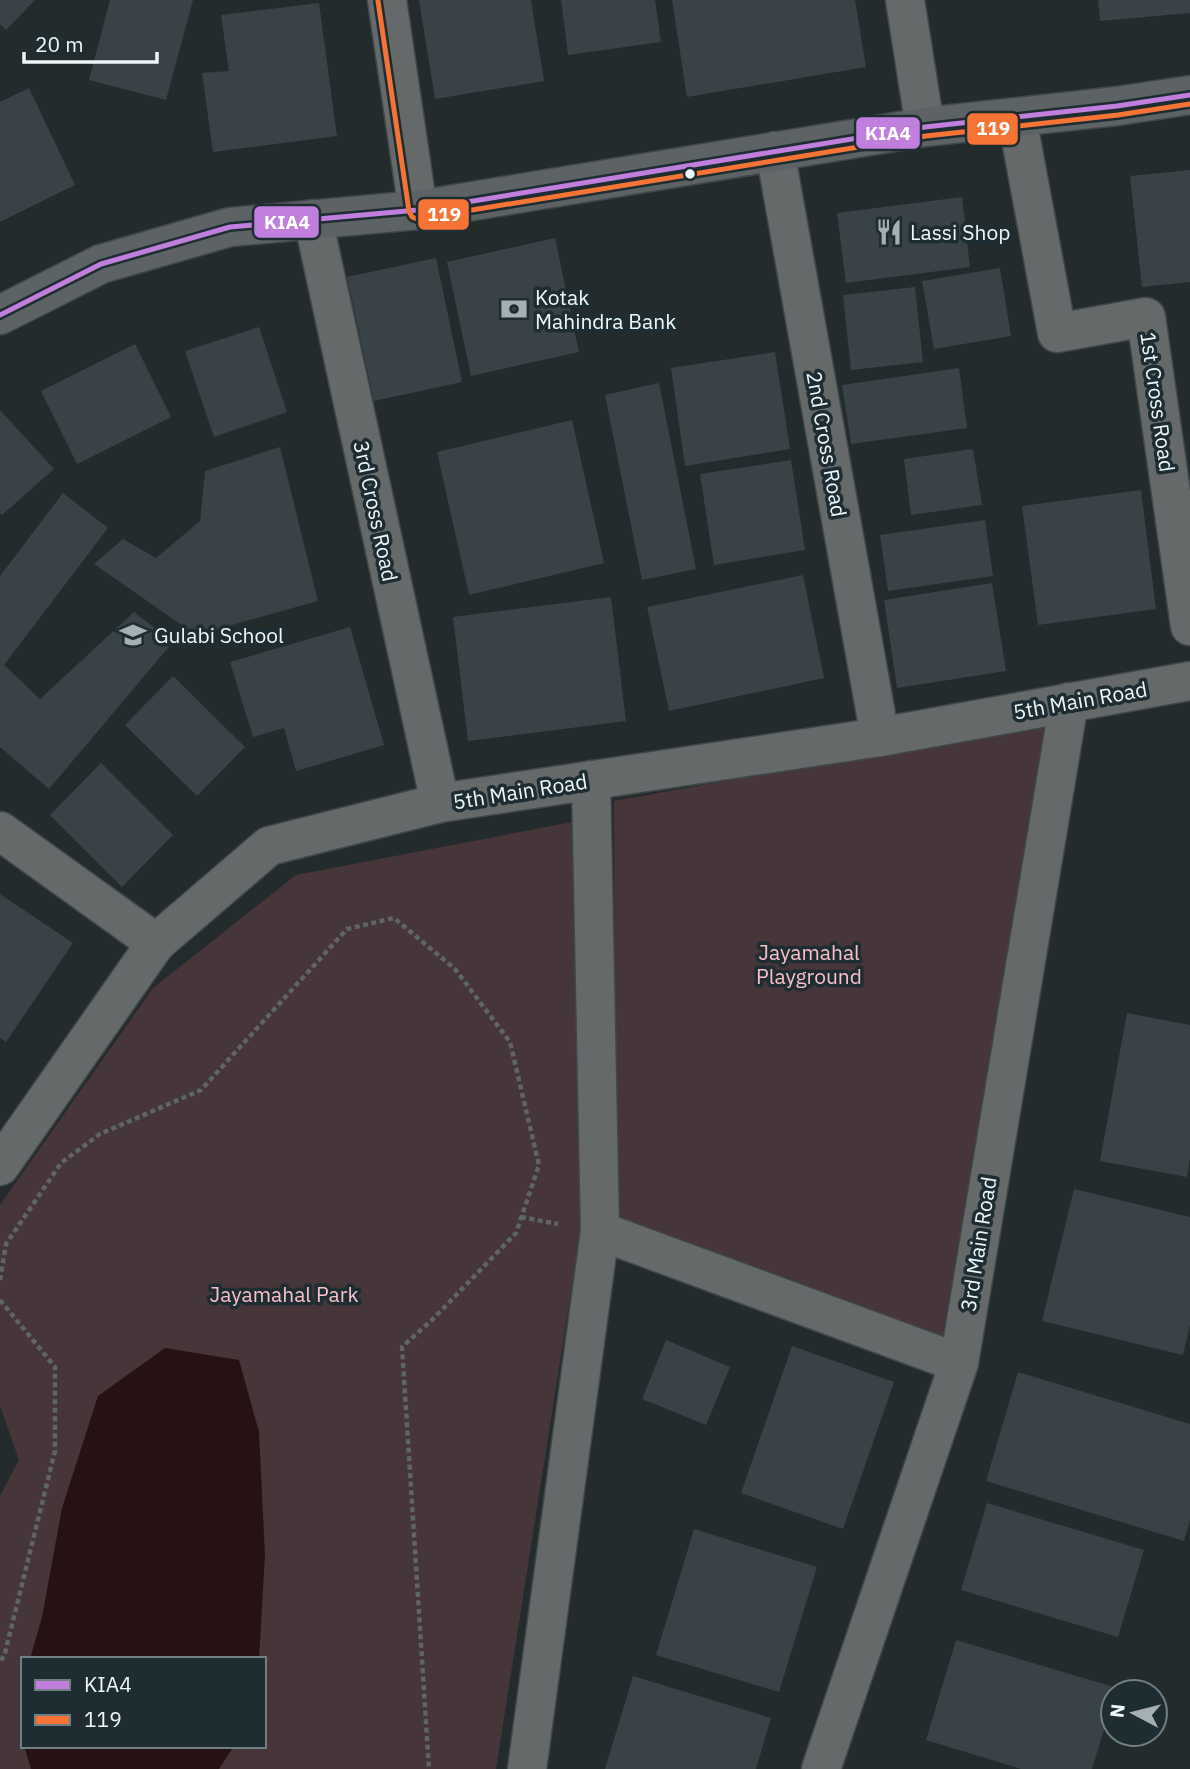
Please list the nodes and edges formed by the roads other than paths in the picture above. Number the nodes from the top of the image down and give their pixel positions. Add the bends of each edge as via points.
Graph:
1 (387, 0) edge
2 (905, 0) edge
3 (1190, 95) edge
4 (1017, 118) junction
5 (925, 127) junction
6 (775, 151) junction
7 (418, 210) junction
8 (313, 219) junction
9 (0, 315) edge
10 (1190, 626) edge
11 (1190, 681) edge
12 (1069, 702) junction
13 (880, 737) junction
14 (592, 780) junction
15 (440, 803) junction
16 (0, 831) edge
17 (156, 943) junction
18 (0, 1166) edge
19 (600, 1231) junction
20 (958, 1363) junction
21 (527, 1769) edge
22 (821, 1769) edge

1 - 7 street
2 - 5 street
3 - 4 main road
4 - 5 main road
4 - 10 street, 1st Cross Road via 1057,333 1146,317
5 - 6 main road
6 - 7 main road
6 - 13 street, 2nd Cross Road
7 - 8 main road
8 - 9 main road via 230,227 101,264
8 - 15 street, 3rd Cross Road
11 - 12 street, 5th Main Road
12 - 13 street, 5th Main Road
12 - 20 street, 3rd Main Road
13 - 14 street, 5th Main Road
14 - 15 street, 5th Main Road
14 - 19 street
15 - 17 street, 5th Main Road via 269,846
16 - 17 street
17 - 18 street, 5th Main Road
19 - 20 street
19 - 21 street
20 - 22 street, 3rd Main Road

